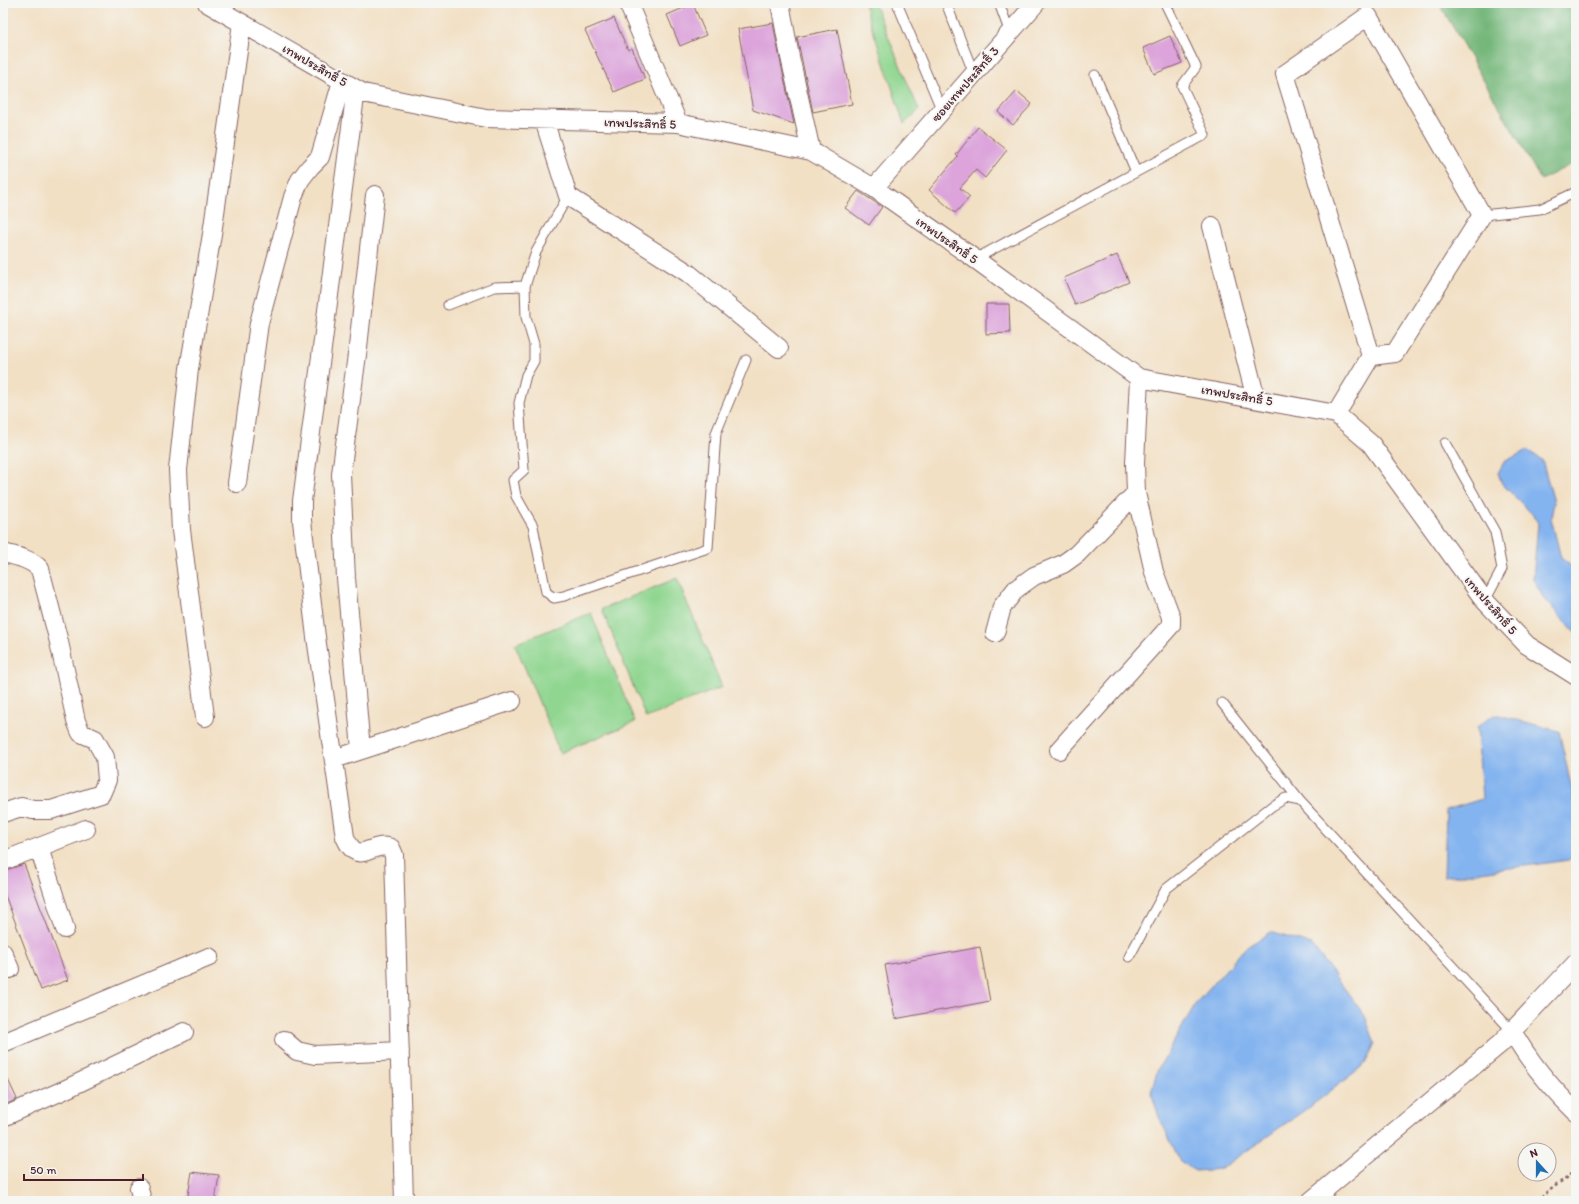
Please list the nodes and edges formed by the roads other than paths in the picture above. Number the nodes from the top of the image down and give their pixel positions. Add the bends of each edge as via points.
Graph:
1 (207, 3) edge
2 (628, 3) edge
3 (780, 3) edge
4 (896, 3) edge
5 (946, 3) edge
6 (999, 3) edge
7 (1036, 3) edge
8 (1165, 3) edge
9 (242, 23) junction
10 (1010, 32) junction
11 (974, 74) junction
12 (1095, 75) dead end
13 (349, 85) junction
14 (942, 111) junction
15 (544, 120) junction
16 (678, 123) junction
17 (811, 151) junction
18 (1136, 172) junction
19 (874, 188) junction
20 (1576, 192) edge
21 (375, 195) dead end
22 (568, 196) junction
23 (1482, 215) junction
24 (1212, 226) dead end
25 (975, 259) junction
26 (525, 286) junction
27 (448, 305) dead end
28 (779, 348) dead end
29 (1371, 356) junction
30 (746, 360) dead end
31 (1140, 378) junction
32 (1256, 399) junction
33 (1336, 414) junction
34 (1445, 443) dead end
35 (237, 483) dead end
36 (1136, 493) junction
37 (3, 553) edge
38 (1485, 601) junction
39 (995, 633) dead end
40 (1576, 676) edge
41 (512, 701) dead end
42 (1222, 703) dead end
43 (205, 717) dead end
44 (361, 750) junction
45 (1059, 750) dead end
46 (334, 759) junction
47 (1300, 802) junction
48 (3, 812) edge
49 (86, 829) dead end
50 (38, 848) junction
51 (3, 862) edge
52 (65, 929) dead end
53 (209, 957) dead end
54 (1129, 957) dead end
55 (1576, 963) edge
56 (1512, 1031) junction
57 (184, 1032) dead end
58 (284, 1040) dead end
59 (3, 1043) edge
60 (400, 1051) junction
61 (1576, 1112) edge
62 (3, 1117) edge
63 (404, 1201) edge
64 (1311, 1201) edge

1 - 9 street, เทพประสิทธิ์ 5
2 - 16 street
3 - 17 street
4 - 14 lane
5 - 11 lane
6 - 10 lane
7 - 10 street, ซอยเทพประสิทธิ์ 3
8 - 18 lane via 1196,67 1182,86 1205,135
9 - 13 street, เทพประสิทธิ์ 5
9 - 43 street via 212,234 189,369 178,470 181,530
10 - 11 street, ซอยเทพประสิทธิ์ 3
11 - 14 street, ซอยเทพประสิทธิ์ 3
12 - 18 lane
13 - 15 street, เทพประสิทธิ์ 5 via 363,93 486,118
13 - 35 street via 320,157 300,180 293,197 258,323
13 - 46 street via 302,501 302,521 316,637
14 - 19 street, ซอยเทพประสิทธิ์ 3
15 - 16 street, เทพประสิทธิ์ 5
15 - 22 street
16 - 17 street, เทพประสิทธิ์ 5
17 - 19 street, เทพประสิทธิ์ 5
18 - 25 lane
19 - 25 street, เทพประสิทธิ์ 5
20 - 23 lane via 1540,209
21 - 44 street via 358,347 340,474
22 - 26 lane via 536,252
22 - 28 street via 688,273
23 - 29 street via 1395,353
23 - 29 street via 1368,16 1285,74
24 - 32 street
25 - 31 street, เทพประสิทธิ์ 5
26 - 27 lane via 494,287
26 - 30 lane via 526,317 534,344 534,361 526,375 520,403 524,470 513,480 516,496 533,526 546,592 554,598 708,548 716,433
29 - 33 street
31 - 32 street, เทพประสิทธิ์ 5
31 - 36 street via 1135,463
32 - 33 street, เทพประสิทธิ์ 5
33 - 38 street, เทพประสิทธิ์ 5 via 1371,444
34 - 38 lane via 1495,532 1502,569
36 - 39 street via 1077,554 1063,564 1034,576 1016,589 1002,607
36 - 45 street via 1154,572 1171,617 1171,625
37 - 48 street via 34,563 40,569 76,721 82,733 95,739 105,757 107,780 101,794 52,810 21,807
38 - 40 street, เทพประสิทธิ์ 5 via 1527,645
41 - 44 street
42 - 47 lane
44 - 46 street
46 - 60 street via 344,837 349,847 359,853 385,846 391,848 394,855
47 - 54 lane via 1286,798 1272,806 1166,889
47 - 56 lane
49 - 50 street
50 - 51 street
50 - 52 street
53 - 59 street
55 - 56 street
56 - 61 street via 1524,1052 1552,1089
56 - 64 street via 1500,1044
57 - 62 street
58 - 60 street via 297,1051 314,1055
60 - 63 street

